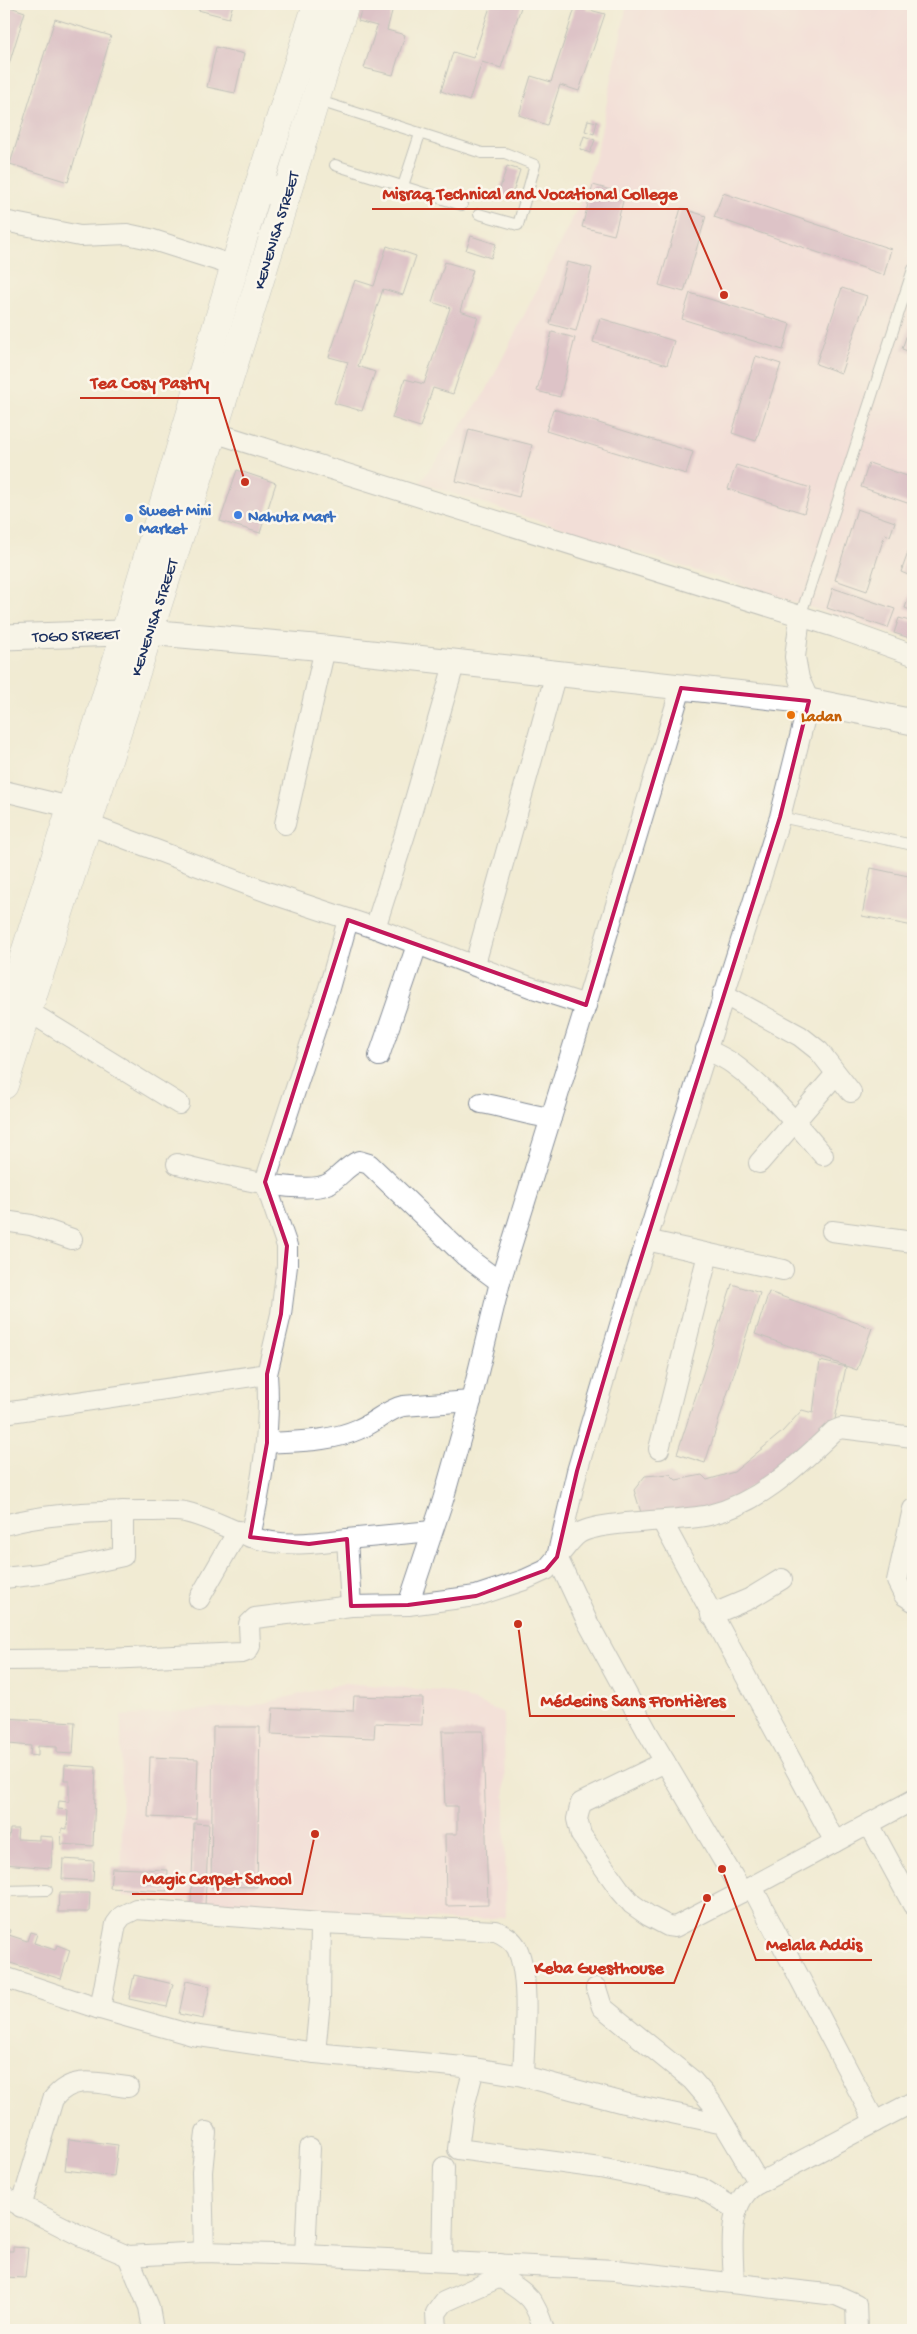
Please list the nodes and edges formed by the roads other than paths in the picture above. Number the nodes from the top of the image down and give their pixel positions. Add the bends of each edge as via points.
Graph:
1 (316, 4) edge
2 (345, 4) edge
3 (315, 99) junction
4 (420, 134) junction
5 (335, 165) dead end
6 (259, 185) junction
7 (403, 186) junction
8 (286, 196) junction
9 (462, 205) dead end
10 (479, 214) dead end
11 (4, 221) edge
12 (235, 266) junction
13 (913, 269) edge
14 (213, 432) junction
15 (800, 617) junction
16 (136, 632) junction
17 (4, 637) edge
18 (325, 648) junction
19 (913, 655) edge
20 (455, 661) junction
21 (556, 673) junction
22 (680, 688) junction
23 (809, 701) junction
24 (913, 722) edge
25 (4, 791) edge
26 (79, 815) junction
27 (780, 817) junction
28 (284, 824) dead end
29 (913, 845) edge
30 (348, 920) junction
31 (375, 928) junction
32 (417, 945) junction
33 (475, 964) junction
34 (724, 994) junction
35 (586, 1006) junction
36 (16, 1015) edge
37 (706, 1049) junction
38 (379, 1056) dead end
39 (836, 1074) junction
40 (4, 1085) edge
41 (851, 1092) dead end
42 (179, 1104) dead end
43 (481, 1104) dead end
44 (551, 1118) junction
45 (796, 1122) junction
46 (823, 1155) dead end
47 (759, 1163) dead end
48 (176, 1164) dead end
49 (265, 1182) junction
50 (4, 1221) edge
51 (832, 1231) dead end
52 (72, 1239) dead end
53 (646, 1240) junction
54 (913, 1242) edge
55 (708, 1254) junction
56 (783, 1270) dead end
57 (500, 1282) junction
58 (267, 1374) junction
59 (471, 1401) junction
60 (4, 1413) edge
61 (913, 1437) edge
62 (267, 1443) junction
63 (659, 1449) dead end
64 (913, 1509) edge
65 (123, 1511) junction
66 (662, 1521) junction
67 (4, 1525) edge
68 (432, 1531) junction
69 (244, 1534) junction
70 (347, 1539) junction
71 (557, 1557) junction
72 (4, 1578) edge
73 (782, 1578) dead end
74 (198, 1599) dead end
75 (913, 1600) edge
76 (408, 1605) junction
77 (351, 1606) junction
78 (711, 1616) junction
79 (4, 1660) edge
80 (665, 1762) junction
81 (913, 1800) edge
82 (869, 1824) junction
83 (835, 1842) junction
84 (47, 1890) dead end
85 (747, 1890) junction
86 (4, 1891) edge
87 (913, 1905) edge
88 (321, 1923) junction
89 (4, 1977) edge
90 (596, 1988) dead end
91 (100, 2009) junction
92 (315, 2053) junction
93 (474, 2068) junction
94 (523, 2076) junction
95 (128, 2087) dead end
96 (913, 2102) edge
97 (875, 2122) junction
98 (724, 2124) junction
99 (206, 2132) dead end
100 (310, 2148) dead end
101 (444, 2167) dead end
102 (759, 2183) junction
103 (12, 2202) edge
104 (737, 2210) junction
105 (204, 2252) junction
106 (305, 2255) junction
107 (128, 2256) junction
108 (442, 2261) junction
109 (500, 2270) junction
110 (734, 2283) junction
111 (152, 2330) edge
112 (437, 2330) edge
113 (544, 2330) edge
114 (857, 2330) edge

1 - 6 main road, KENENISA STREET
2 - 3 main road, KENENISA STREET
3 - 4 lane
3 - 8 main road, KENENISA STREET
4 - 7 lane
4 - 10 lane via 482,153 505,154 536,165 518,225
5 - 7 lane
6 - 8 main road
6 - 12 main road, KENENISA STREET
7 - 9 lane
8 - 14 main road, KENENISA STREET
11 - 12 street via 80,236 127,234
12 - 16 main road, KENENISA STREET
13 - 15 lane
14 - 15 street
14 - 16 main road, KENENISA STREET
15 - 19 street
15 - 23 street via 795,657 799,679
16 - 17 street, TOGO STREET
16 - 18 street, TOGO STREET
16 - 26 main road, KENENISA STREET
18 - 20 street, TOGO STREET
18 - 28 street
20 - 21 street, TOGO STREET
20 - 31 street
21 - 22 street, TOGO STREET
21 - 33 street
22 - 23 street, TOGO STREET
22 - 35 street
23 - 24 street, TOGO STREET
23 - 27 street
25 - 26 street
26 - 30 street via 270,893
26 - 36 main road, KENENISA STREET
27 - 29 lane
27 - 34 street
30 - 31 street
30 - 49 street
31 - 32 street
32 - 33 street
32 - 38 street
33 - 35 street
34 - 37 street
34 - 39 street via 800,1036 819,1051
35 - 44 street
36 - 40 main road, KENENISA STREET
36 - 42 street
37 - 45 street via 733,1063
37 - 53 street
39 - 41 street
39 - 45 street
43 - 44 street
44 - 57 street
45 - 46 street
45 - 47 street
48 - 49 street
49 - 57 street via 314,1187 328,1184 349,1165 359,1161 369,1164 465,1256
49 - 58 street via 287,1246 288,1266
50 - 52 street via 31,1225
51 - 54 street
53 - 55 street
53 - 71 street via 577,1471
55 - 56 street
55 - 63 street
57 - 59 street
58 - 60 street
58 - 62 street via 270,1408
59 - 62 street via 403,1406 340,1436
59 - 68 street
61 - 66 street via 841,1428 787,1475 759,1494 709,1515
62 - 69 street
64 - 75 street via 897,1581 904,1594
65 - 67 street via 59,1516
65 - 69 street via 186,1512
65 - 72 street via 123,1556 40,1574
66 - 71 street via 596,1527 578,1534
66 - 78 street
68 - 70 street
68 - 76 street
69 - 70 street via 302,1544
69 - 74 street
70 - 77 street
71 - 76 street via 546,1570 476,1596
71 - 80 street via 586,1621
73 - 78 street via 749,1599
76 - 77 street
77 - 79 street via 255,1618 249,1624 250,1646 242,1653
78 - 83 street
80 - 85 street
80 - 85 street via 581,1803 577,1819 581,1835 632,1904 668,1926 681,1925
81 - 82 street
82 - 83 street
82 - 87 street
83 - 85 street
84 - 86 lane
85 - 97 street via 830,2033
88 - 91 street via 136,1909 122,1916 116,1924
88 - 92 street via 320,2002
88 - 94 street via 496,1931 508,1937 516,1946 525,1986
89 - 91 street
90 - 98 street via 602,2007 692,2080
91 - 92 street via 192,2034
92 - 93 street
93 - 94 street
93 - 104 street via 458,2149 600,2168 701,2188
94 - 98 street via 624,2103
95 - 103 street via 81,2082 68,2084 60,2090 53,2099
96 - 97 street
97 - 102 street
98 - 102 street
99 - 105 street via 202,2172
100 - 106 street
101 - 108 street
102 - 104 street via 744,2194
103 - 107 street
104 - 110 street via 732,2246
105 - 106 street
105 - 107 street
106 - 108 street
107 - 111 street via 149,2307
108 - 109 street
109 - 110 street via 615,2270
109 - 112 street via 444,2302 436,2313
109 - 113 street via 531,2299
110 - 114 street via 836,2295 850,2300 856,2304

